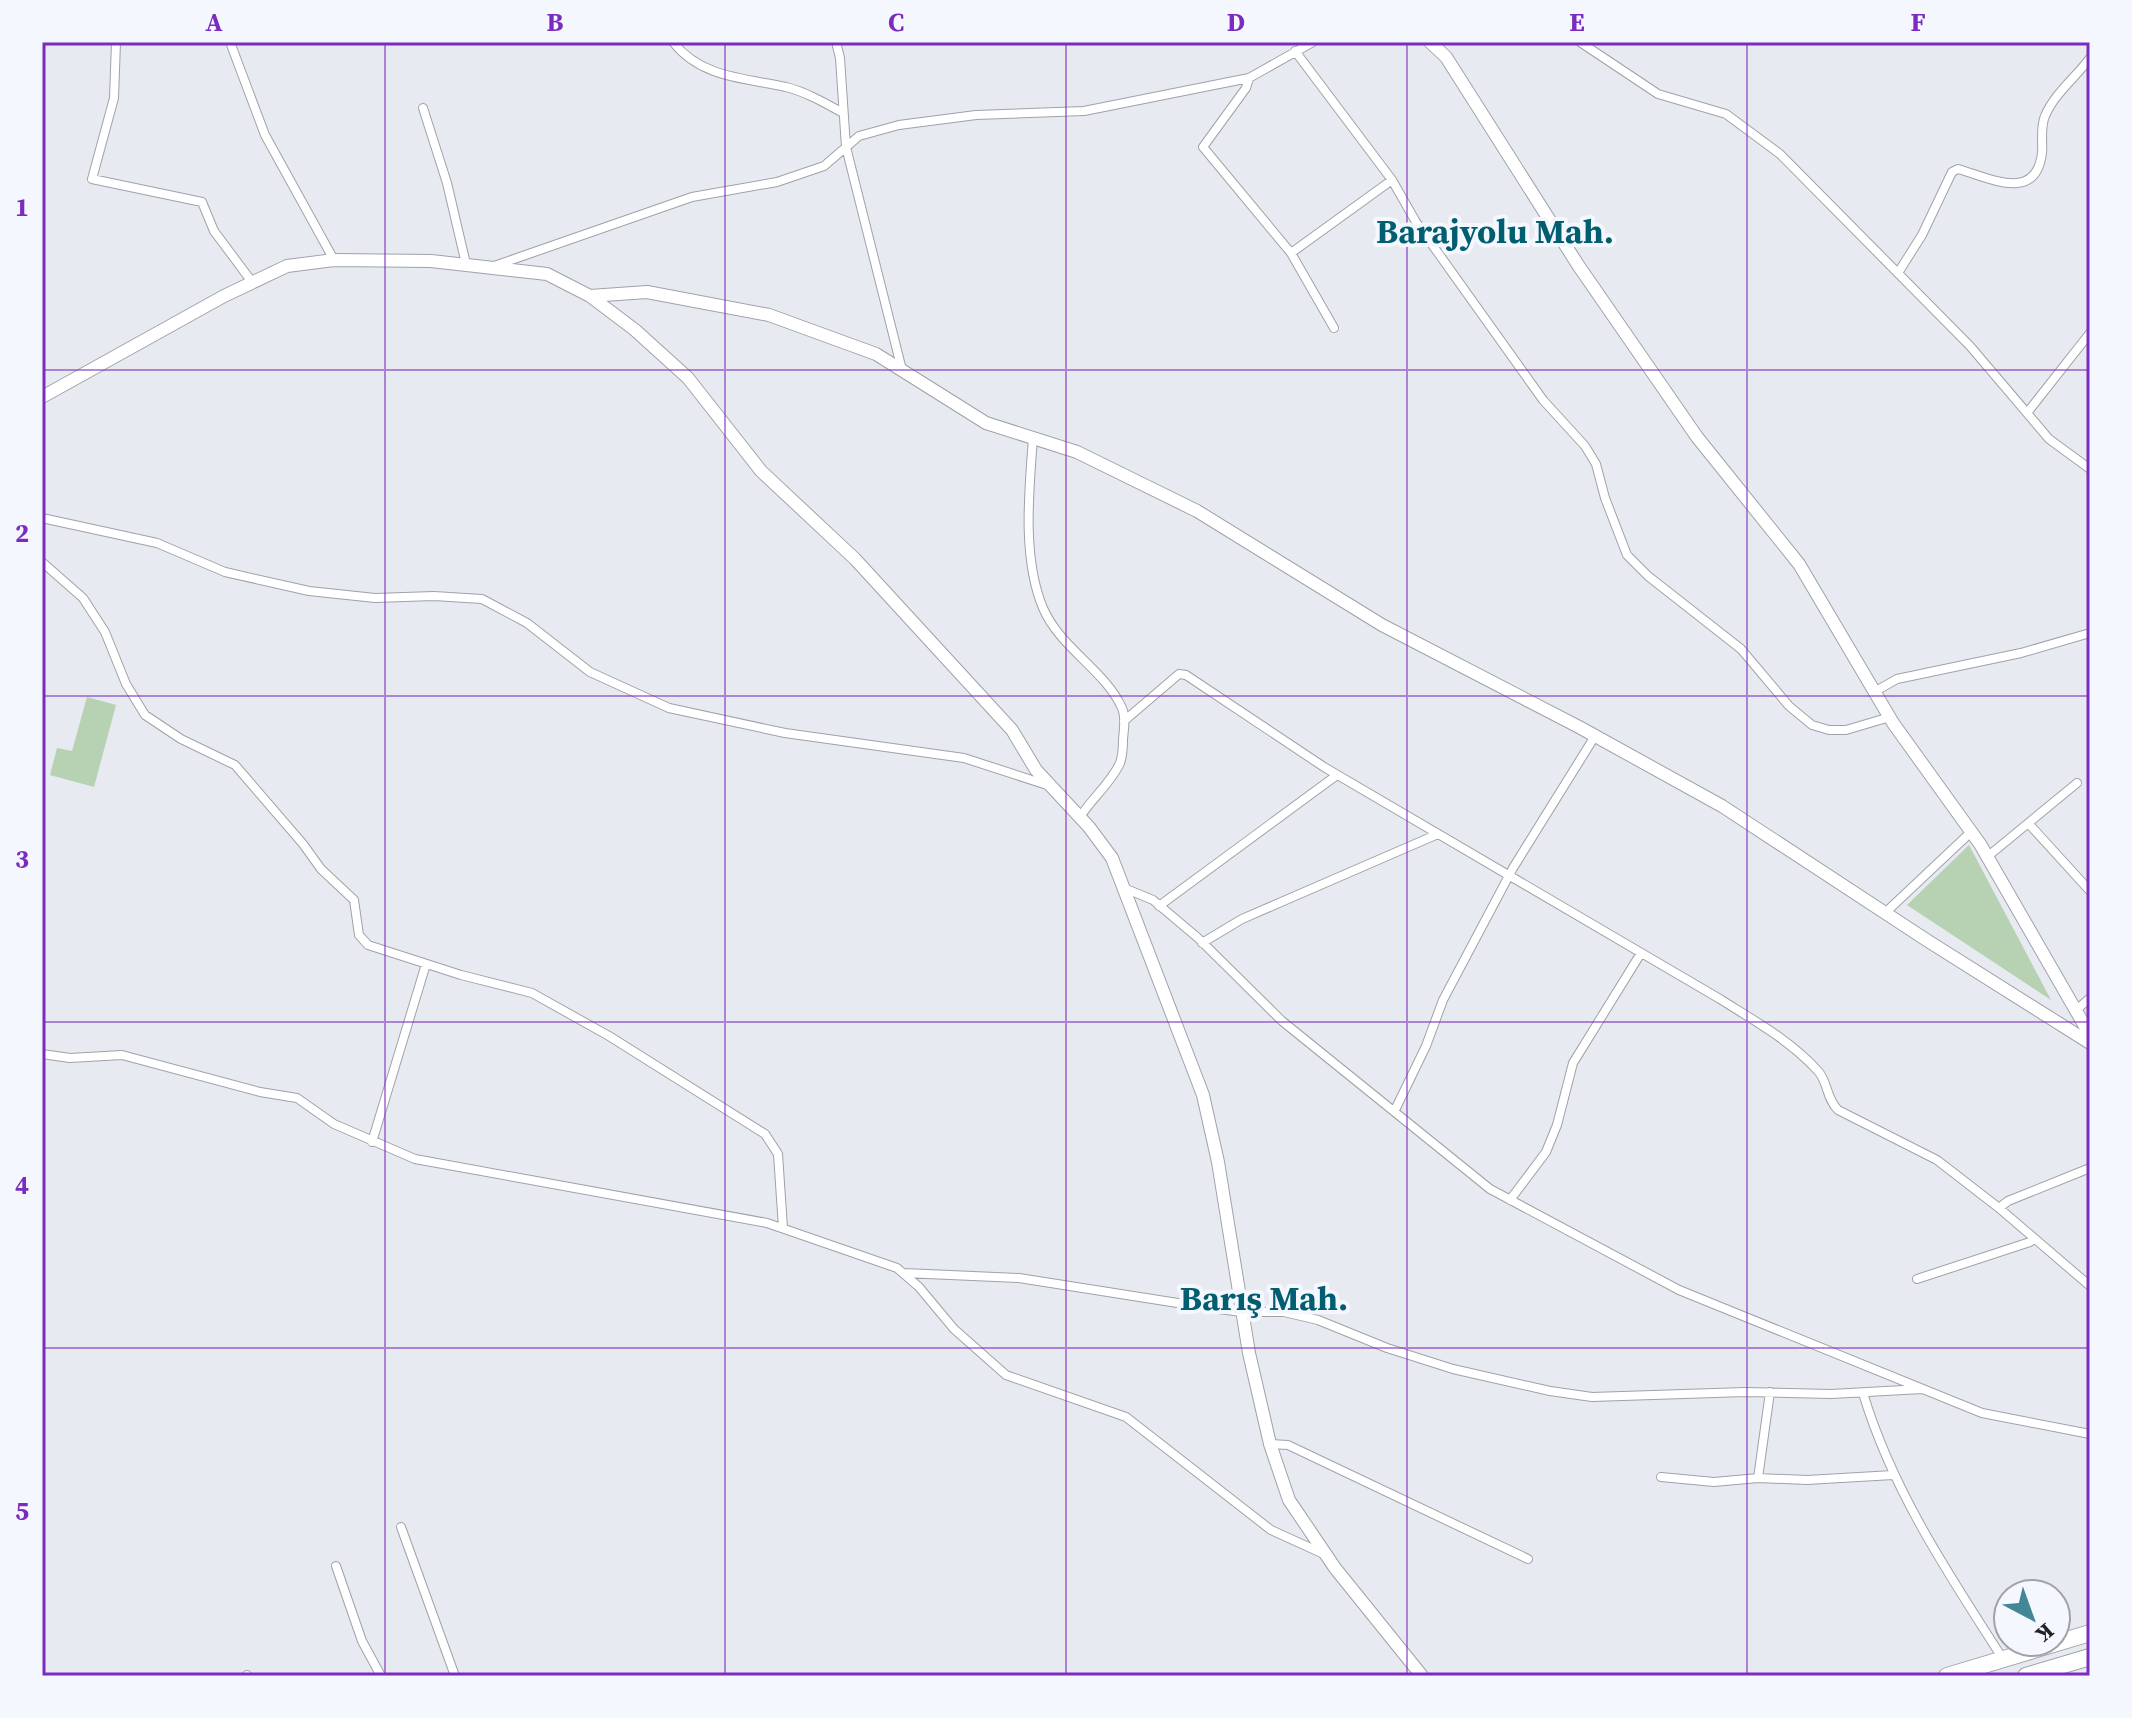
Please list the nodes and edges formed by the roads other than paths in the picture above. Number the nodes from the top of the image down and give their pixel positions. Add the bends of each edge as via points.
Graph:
1 (116, 42) edge
2 (230, 42) edge
3 (673, 42) edge
4 (836, 42) edge
5 (1313, 42) edge
6 (1430, 42) edge
7 (1580, 42) edge
8 (1295, 51) junction
9 (2090, 58) edge
10 (1249, 78) junction
11 (423, 108) dead end
12 (843, 113) junction
13 (846, 147) junction
14 (1392, 180) junction
15 (1291, 253) junction
16 (334, 260) junction
17 (466, 264) junction
18 (493, 267) junction
19 (1898, 273) junction
20 (252, 282) junction
21 (590, 296) junction
22 (1334, 328) dead end
23 (2090, 333) edge
24 (902, 370) junction
25 (42, 397) edge
26 (2027, 413) junction
27 (1033, 438) junction
28 (2090, 469) edge
29 (42, 518) edge
30 (42, 562) edge
31 (2090, 633) edge
32 (1874, 692) junction
33 (1890, 717) junction
34 (1124, 721) junction
35 (1595, 736) junction
36 (1337, 775) junction
37 (2077, 783) dead end
38 (1051, 786) junction
39 (1080, 817) junction
40 (2029, 824) junction
41 (1971, 832) junction
42 (1438, 834) junction
43 (1987, 857) junction
44 (1509, 875) junction
45 (1124, 888) junction
46 (2090, 891) edge
47 (1159, 906) junction
48 (1885, 913) junction
49 (1202, 943) junction
50 (1641, 953) junction
51 (426, 964) junction
52 (2090, 998) edge
53 (2075, 1011) junction
54 (2090, 1035) edge
55 (2090, 1043) edge
56 (42, 1054) edge
57 (1395, 1110) junction
58 (372, 1142) junction
59 (2090, 1168) edge
60 (1510, 1200) junction
61 (1999, 1208) junction
62 (783, 1228) junction
63 (2034, 1238) junction
64 (903, 1273) junction
65 (1917, 1279) dead end
66 (2090, 1286) edge
67 (1242, 1312) junction
68 (1926, 1389) junction
69 (1770, 1392) junction
70 (1863, 1393) junction
71 (2090, 1434) edge
72 (1270, 1444) junction
73 (1893, 1475) junction
74 (1661, 1477) dead end
75 (1758, 1478) junction
76 (401, 1527) dead end
77 (1327, 1556) junction
78 (1528, 1559) dead end
79 (336, 1566) dead end
80 (2090, 1633) edge
81 (2090, 1657) edge
82 (2003, 1659) junction
83 (381, 1676) edge
84 (455, 1676) edge
85 (1422, 1676) edge
86 (1947, 1676) edge
87 (2026, 1676) edge

1 - 20 street via 114,98 92,179 202,202 214,231
2 - 16 street via 265,135
3 - 12 street via 698,66 788,88
4 - 12 street
5 - 8 street
6 - 32 street via 1446,57 1578,265 1697,437 1799,564
7 - 19 street via 1658,94 1726,114 1744,126 1780,154
8 - 10 street
8 - 14 street
9 - 19 street via 2043,119 2037,175 2017,184 1958,169 1952,172
10 - 13 street via 1084,111 976,115 899,125 859,136
10 - 15 street via 1203,147
11 - 17 street
12 - 13 street
13 - 18 street via 824,166 777,182 692,197
13 - 24 street
14 - 15 street
14 - 33 street via 1543,400 1585,446 1627,555 1741,649 1812,725 1846,730
15 - 22 street
16 - 17 street
16 - 20 street via 287,266
17 - 18 street
18 - 21 street via 547,274
19 - 26 street
20 - 25 street
21 - 24 street via 647,292 769,315 876,354
21 - 38 street via 688,378 761,471 855,559 1012,730
23 - 26 street
24 - 27 street via 986,423
26 - 28 street via 2049,439
27 - 34 street via 1029,486 1034,585 1056,633 1104,684
27 - 35 street via 1077,452 1197,511 1382,625
29 - 38 street via 157,543 225,572 309,591 482,599 527,623 590,672 669,708 785,733 964,758
30 - 51 street via 83,598 145,715 235,765 321,869 354,900 359,935 368,945
31 - 32 street via 1897,679
32 - 33 street
33 - 41 street
34 - 36 street via 1179,674 1186,675
34 - 39 street via 1122,759
35 - 44 street
35 - 48 street via 1722,806
36 - 42 street
36 - 47 street
37 - 40 street
38 - 39 street
39 - 45 street via 1112,858
40 - 43 street
40 - 46 street
41 - 43 street
41 - 48 street
42 - 44 street
42 - 49 street via 1242,919
43 - 53 street
44 - 50 street
44 - 57 street via 1443,1000
45 - 47 street
45 - 67 street via 1203,1095
47 - 49 street
48 - 55 street
49 - 57 street via 1282,1021
50 - 60 street via 1573,1063 1546,1152
50 - 61 street via 1778,1036 1818,1071 1838,1110 1928,1154
51 - 58 street
51 - 62 street via 532,993 765,1134 778,1154
52 - 53 street
53 - 54 street
56 - 58 street via 122,1055 297,1098
57 - 60 street
58 - 62 street via 415,1159
59 - 61 street
60 - 68 street via 1679,1290
61 - 63 street
62 - 64 street
63 - 65 street
63 - 66 street
64 - 67 street via 1019,1278
64 - 77 street via 1006,1375 1126,1417 1271,1530
67 - 69 street via 1284,1312 1318,1320 1453,1369 1550,1391 1592,1397
67 - 72 street
68 - 70 street
68 - 71 street via 1982,1413
69 - 70 street
69 - 75 street
70 - 73 street
72 - 77 street via 1289,1500
72 - 78 street via 1288,1445
73 - 75 street
73 - 82 street
74 - 75 street via 1714,1482
76 - 84 street
77 - 85 street
79 - 83 street via 362,1641
80 - 82 highway
81 - 87 highway
82 - 86 highway

